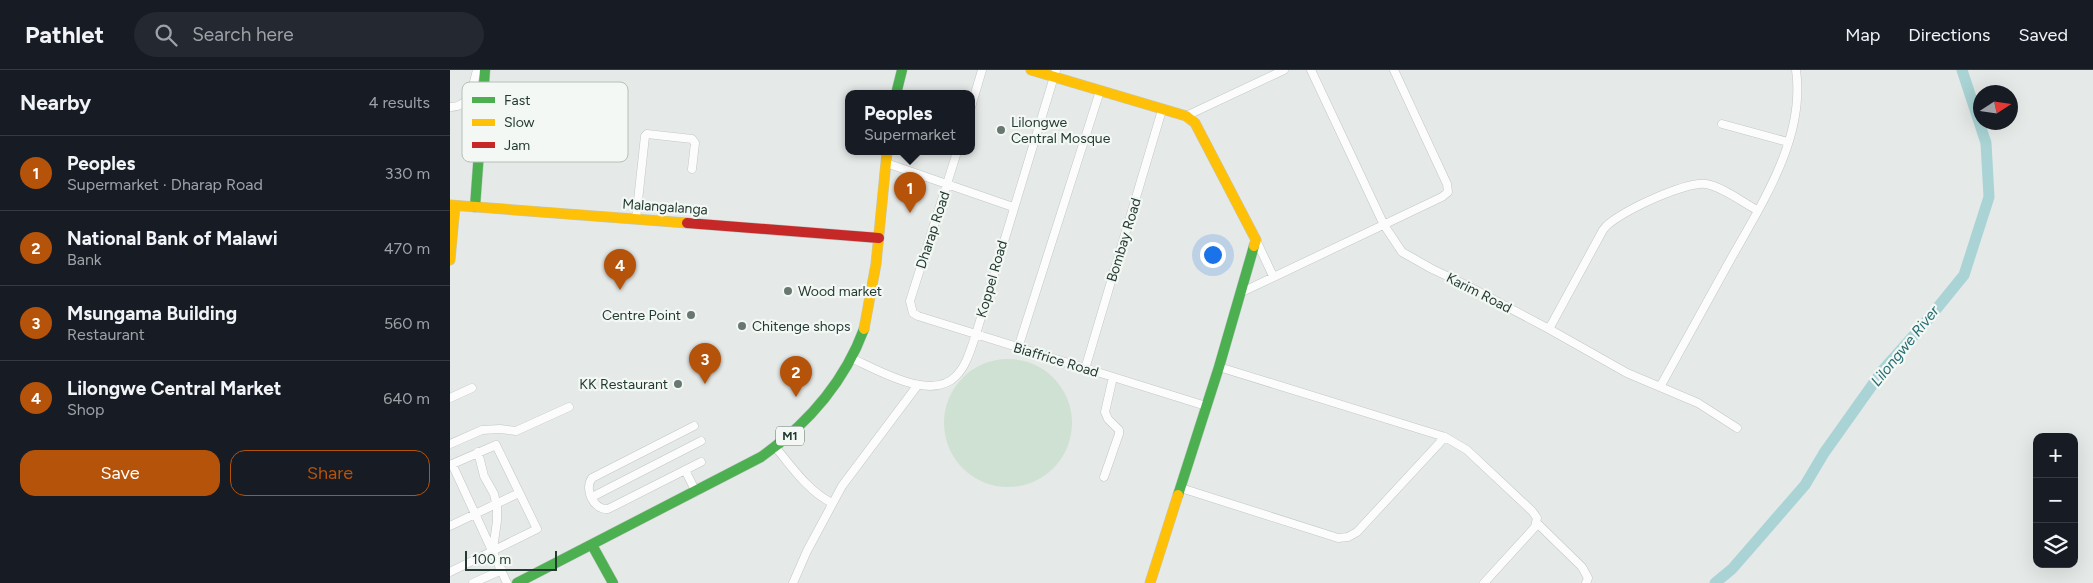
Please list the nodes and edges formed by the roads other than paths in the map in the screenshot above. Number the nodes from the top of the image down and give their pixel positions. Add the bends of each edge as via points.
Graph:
1 (477, 70) edge
2 (902, 70) edge
3 (982, 70) edge
4 (1031, 70) edge
5 (1284, 70) edge
6 (1311, 70) edge
7 (1394, 70) edge
8 (1796, 70) edge
9 (1055, 74) edge
10 (473, 82) edge
11 (897, 90) edge
12 (1100, 92) junction
13 (975, 94) edge
14 (462, 104) edge
15 (450, 107) edge
16 (1162, 110) junction
17 (1186, 116) junction
18 (1722, 124) dead end
19 (1788, 142) junction
20 (887, 155) edge
21 (956, 155) edge
22 (478, 162) edge
23 (886, 163) junction
24 (692, 168) dead end
25 (947, 185) junction
26 (453, 206) edge
27 (475, 207) junction
28 (1013, 207) junction
29 (1757, 210) junction
30 (636, 219) junction
31 (1384, 225) junction
32 (878, 238) junction
33 (1256, 240) junction
34 (450, 260) edge
35 (1274, 276) junction
36 (1242, 292) junction
37 (910, 308) joint
38 (1549, 329) junction
39 (976, 334) junction
40 (1018, 348) junction
41 (851, 358) junction
42 (1219, 367) junction
43 (1085, 369) junction
44 (1113, 378) junction
45 (917, 386) junction
46 (1660, 387) junction
47 (472, 388) dead end
48 (450, 398) edge
49 (1206, 406) junction
50 (569, 407) dead end
51 (694, 426) dead end
52 (1737, 428) dead end
53 (1445, 438) junction
54 (701, 441) dead end
55 (450, 444) edge
56 (776, 448) junction
57 (478, 452) junction
58 (701, 462) dead end
59 (451, 465) edge
60 (685, 470) junction
61 (1104, 477) dead end
62 (1181, 488) junction
63 (696, 492) junction
64 (519, 493) junction
65 (592, 497) junction
66 (496, 503) junction
67 (832, 503) junction
68 (476, 513) junction
69 (1537, 523) junction
70 (450, 526) edge
71 (592, 545) junction
72 (493, 551) junction
73 (502, 570) junction
74 (450, 572) edge
75 (537, 579) edge
76 (473, 583) edge
77 (507, 583) edge
78 (517, 583) edge
79 (613, 583) edge
80 (793, 583) edge
81 (1150, 583) edge
82 (1484, 583) edge
83 (1586, 583) edge

1 - 10 street
2 - 11 main road
3 - 13 street
4 - 9 main road
5 - 17 street
6 - 31 street, Karim Road
7 - 31 street via 1448,192
8 - 19 street via 1796,108
9 - 12 main road
9 - 28 street, Koppel Road
12 - 16 main road
12 - 40 street
14 - 15 street
16 - 17 main road
16 - 43 street, Bombay Road
17 - 33 main road via 1201,131
18 - 19 street
19 - 29 street
20 - 23 main road, M1
21 - 25 street, Dharap Road
22 - 27 main road
23 - 25 street
23 - 32 main road, M1
24 - 30 street via 692,139 647,134
25 - 28 street
25 - 37 street, Dharap Road
26 - 27 main road, Malangalanga
26 - 34 main road
27 - 30 main road, Malangalanga
28 - 39 street, Koppel Road
29 - 38 street via 1712,186 1696,184 1613,219 1602,230
29 - 46 street
30 - 32 main road, Malangalanga
31 - 35 street
31 - 38 street, Karim Road via 1408,256
32 - 41 main road, M1 via 866,320
33 - 35 street
33 - 36 main road
35 - 36 street
36 - 42 main road
37 - 39 street, Biaffrice Road via 918,316
38 - 46 street, Karim Road via 1598,358
39 - 40 street, Biaffrice Road
39 - 45 street, Koppel Road via 957,375 942,385
40 - 43 street, Biaffrice Road
41 - 45 street, Koppel Road
41 - 56 main road, M1 via 816,411
42 - 49 main road
42 - 53 street
43 - 44 street, Biaffrice Road
44 - 49 street, Biaffrice Road
44 - 61 street via 1105,412 1119,434
45 - 67 street
46 - 52 street, Karim Road via 1698,403
47 - 48 street
49 - 62 main road
50 - 55 street via 516,431 482,430
51 - 65 street via 592,478 588,485
53 - 62 street via 1358,532 1348,537 1338,538
53 - 69 street via 1467,450 1535,514
54 - 65 street
56 - 63 main road, M1
56 - 67 street via 812,489
57 - 59 street
57 - 64 street via 496,445
57 - 66 street
58 - 60 street
59 - 68 street
60 - 63 street
60 - 65 street via 608,509 599,508
62 - 81 main road
63 - 71 main road, M1
64 - 66 street
64 - 72 street via 536,531
66 - 68 street
66 - 72 street
67 - 80 street
68 - 70 street
68 - 72 street
69 - 82 street
69 - 83 street via 1582,567 1588,578
71 - 75 main road, M1
71 - 79 main road
72 - 73 street
72 - 74 street
73 - 76 street
73 - 77 street
75 - 78 main road, M1

